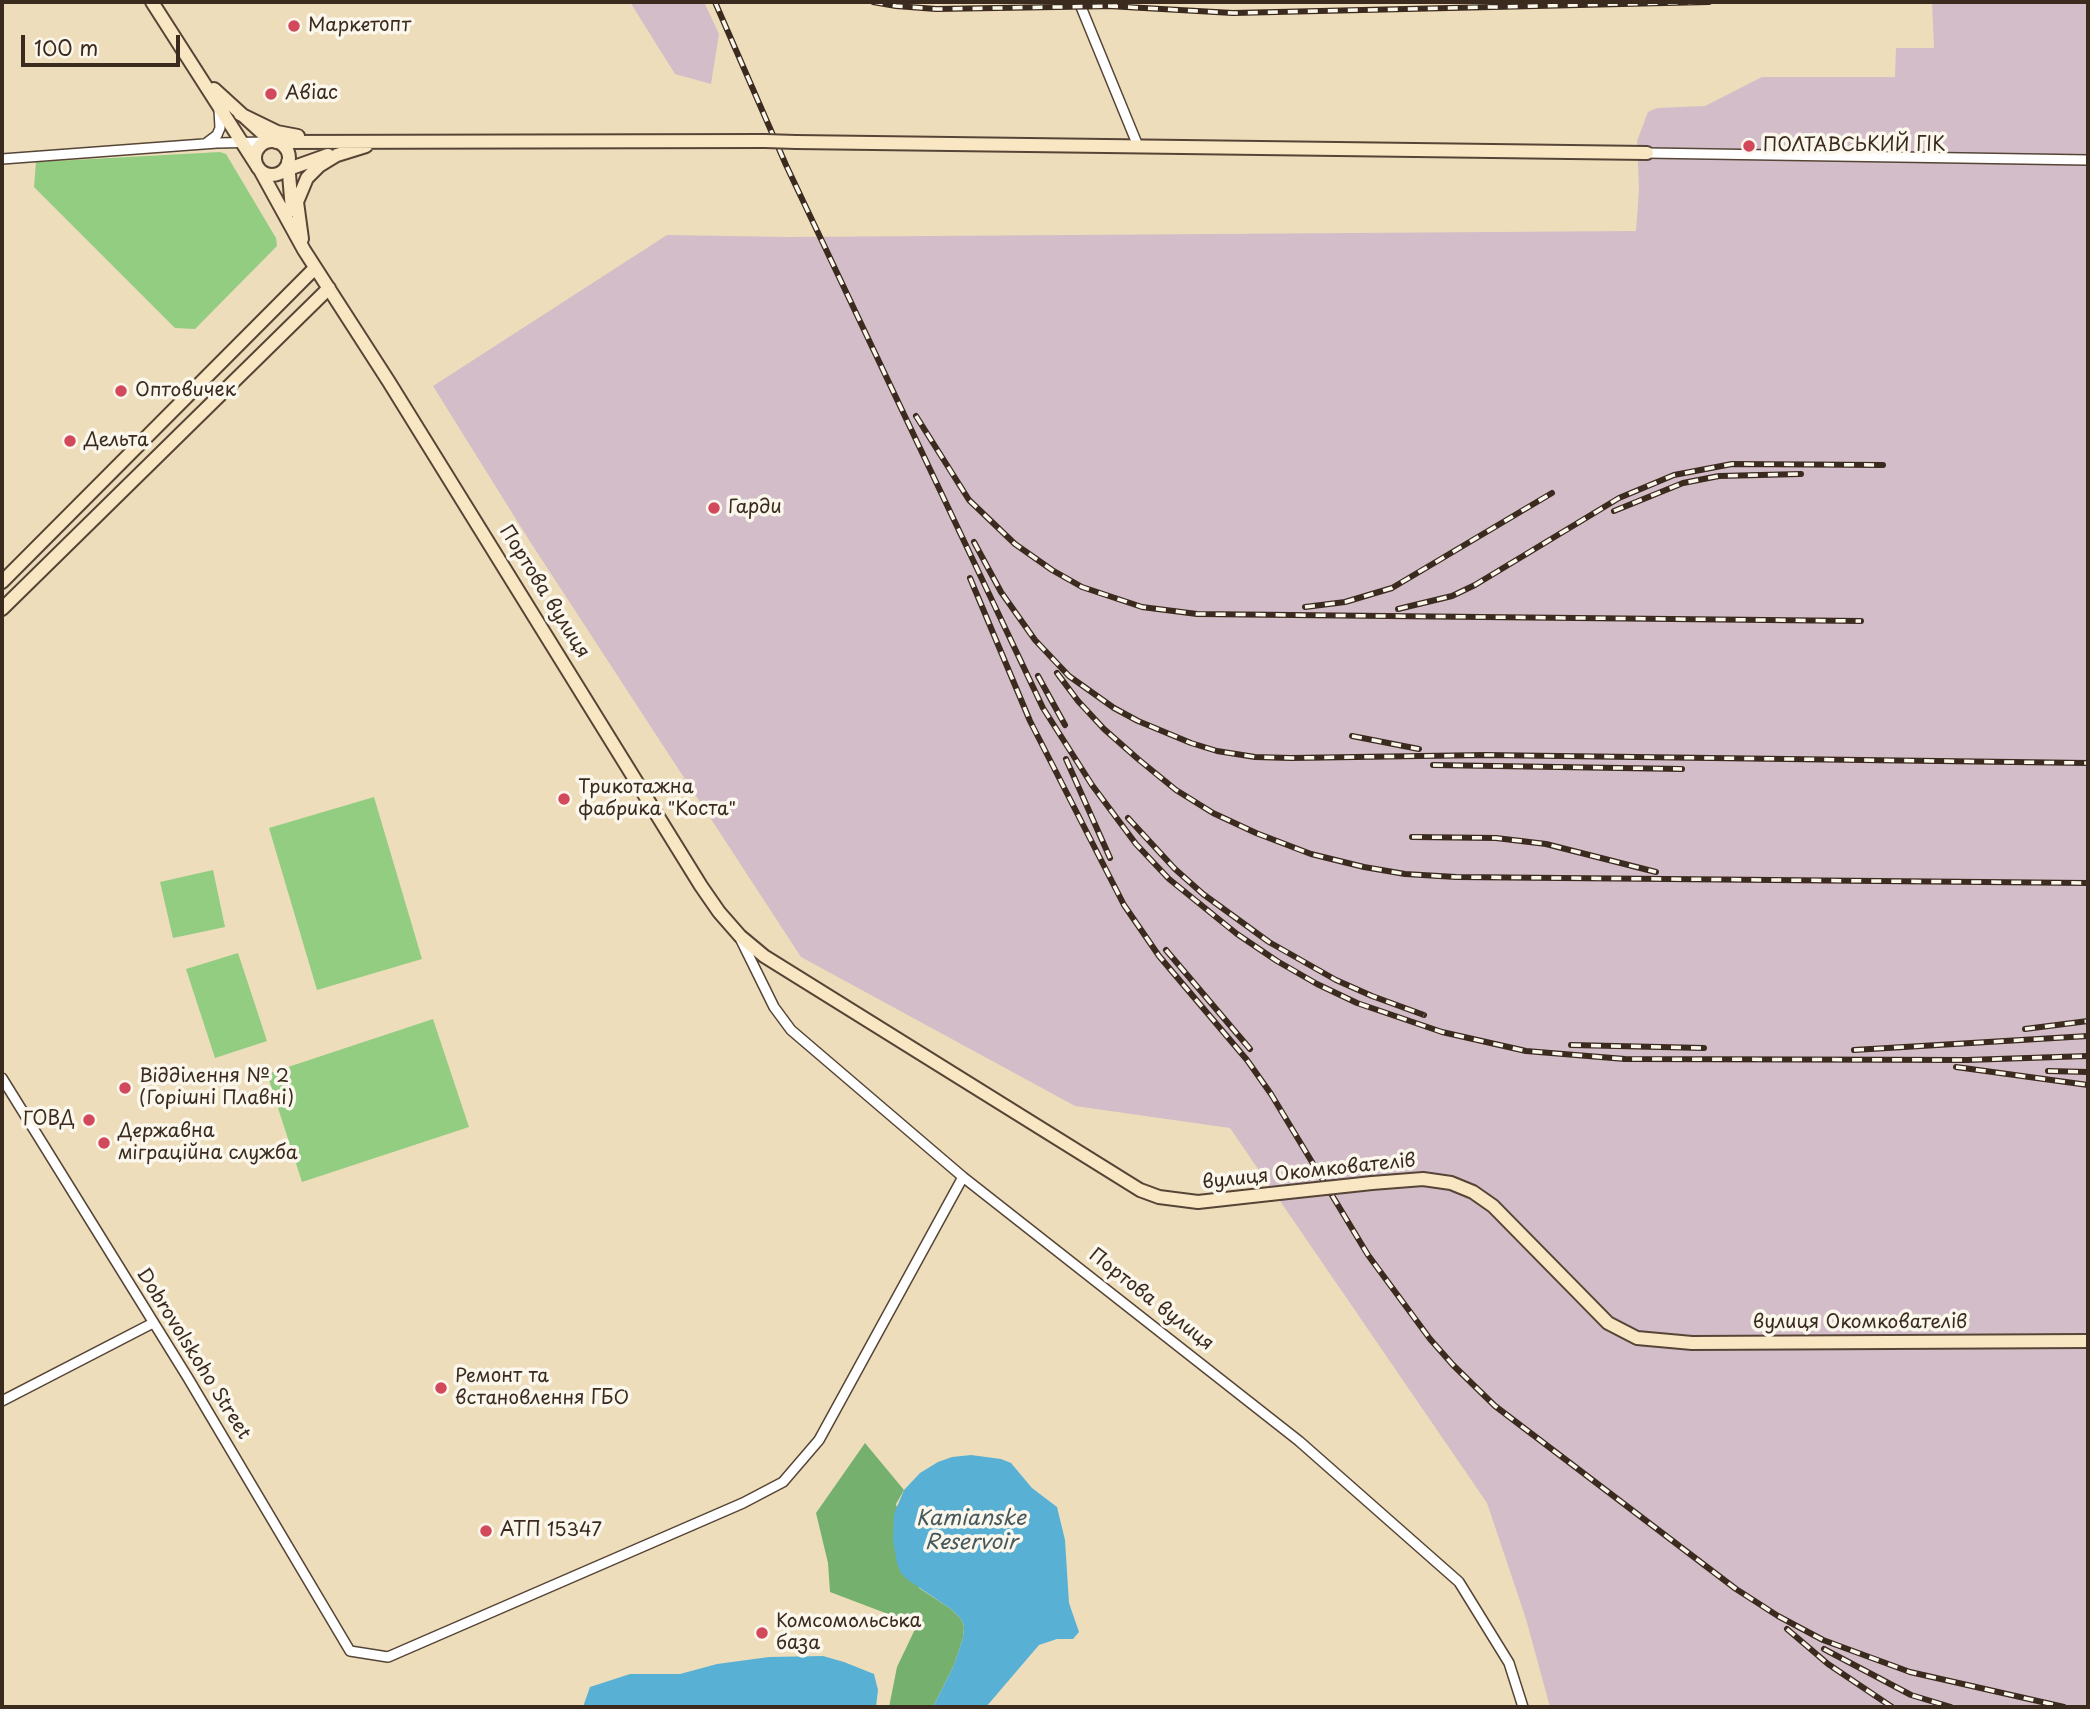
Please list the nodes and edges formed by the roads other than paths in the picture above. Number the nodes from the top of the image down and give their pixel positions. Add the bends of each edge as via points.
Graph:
1 (152, 2) edge
2 (1079, 2) edge
3 (194, 69) junction
4 (219, 107) junction
5 (240, 114) junction
6 (271, 142) junction
7 (217, 143) junction
8 (242, 143) junction
9 (203, 144) junction
10 (357, 144) junction
11 (1138, 146) junction
12 (1647, 153) joint
13 (2, 159) edge
14 (2088, 160) edge
15 (257, 166) junction
16 (286, 166) junction
17 (304, 250) junction
18 (316, 268) junction
19 (329, 288) junction
20 (2, 582) edge
21 (2, 609) edge
22 (740, 936) junction
23 (790, 972) joint
24 (2, 1078) edge
25 (963, 1177) junction
26 (153, 1323) junction
27 (2088, 1341) edge
28 (2, 1401) edge
29 (1523, 1707) edge

1 - 3 street
2 - 11 street
3 - 4 street
3 - 5 street
4 - 8 street
4 - 9 street via 217,135
5 - 6 street
5 - 10 street via 277,132
6 - 8 street
6 - 10 street
6 - 15 street via 257,149
6 - 16 street via 285,148
7 - 8 street
7 - 9 street
7 - 15 street via 243,151
8 - 15 street
9 - 13 street
10 - 11 street, bridge via 765,141
10 - 16 street
10 - 17 street via 318,166 307,178 297,201
11 - 12 street
12 - 14 street
15 - 16 street via 270,174
15 - 17 street
16 - 17 street via 291,208
17 - 18 street, Портова вулиця
18 - 19 street, Портова вулиця
18 - 20 street
19 - 21 street
19 - 22 street, Портова вулиця via 701,886
22 - 23 street, Портова вулиця
22 - 25 street, Портова вулиця via 774,1007 791,1030
23 - 27 street, вулиця Окомкователів, bridge via 1140,1190 1159,1197 1198,1202 1423,1179 1473,1192 1493,1206 1608,1324 1637,1338 1692,1343
24 - 26 street, Dobrovolskoho Street
25 - 26 street, Dobrovolskoho Street via 819,1440 783,1482 388,1657 350,1651
25 - 29 street, Портова вулиця via 1299,1441 1459,1582 1509,1663
26 - 28 street

